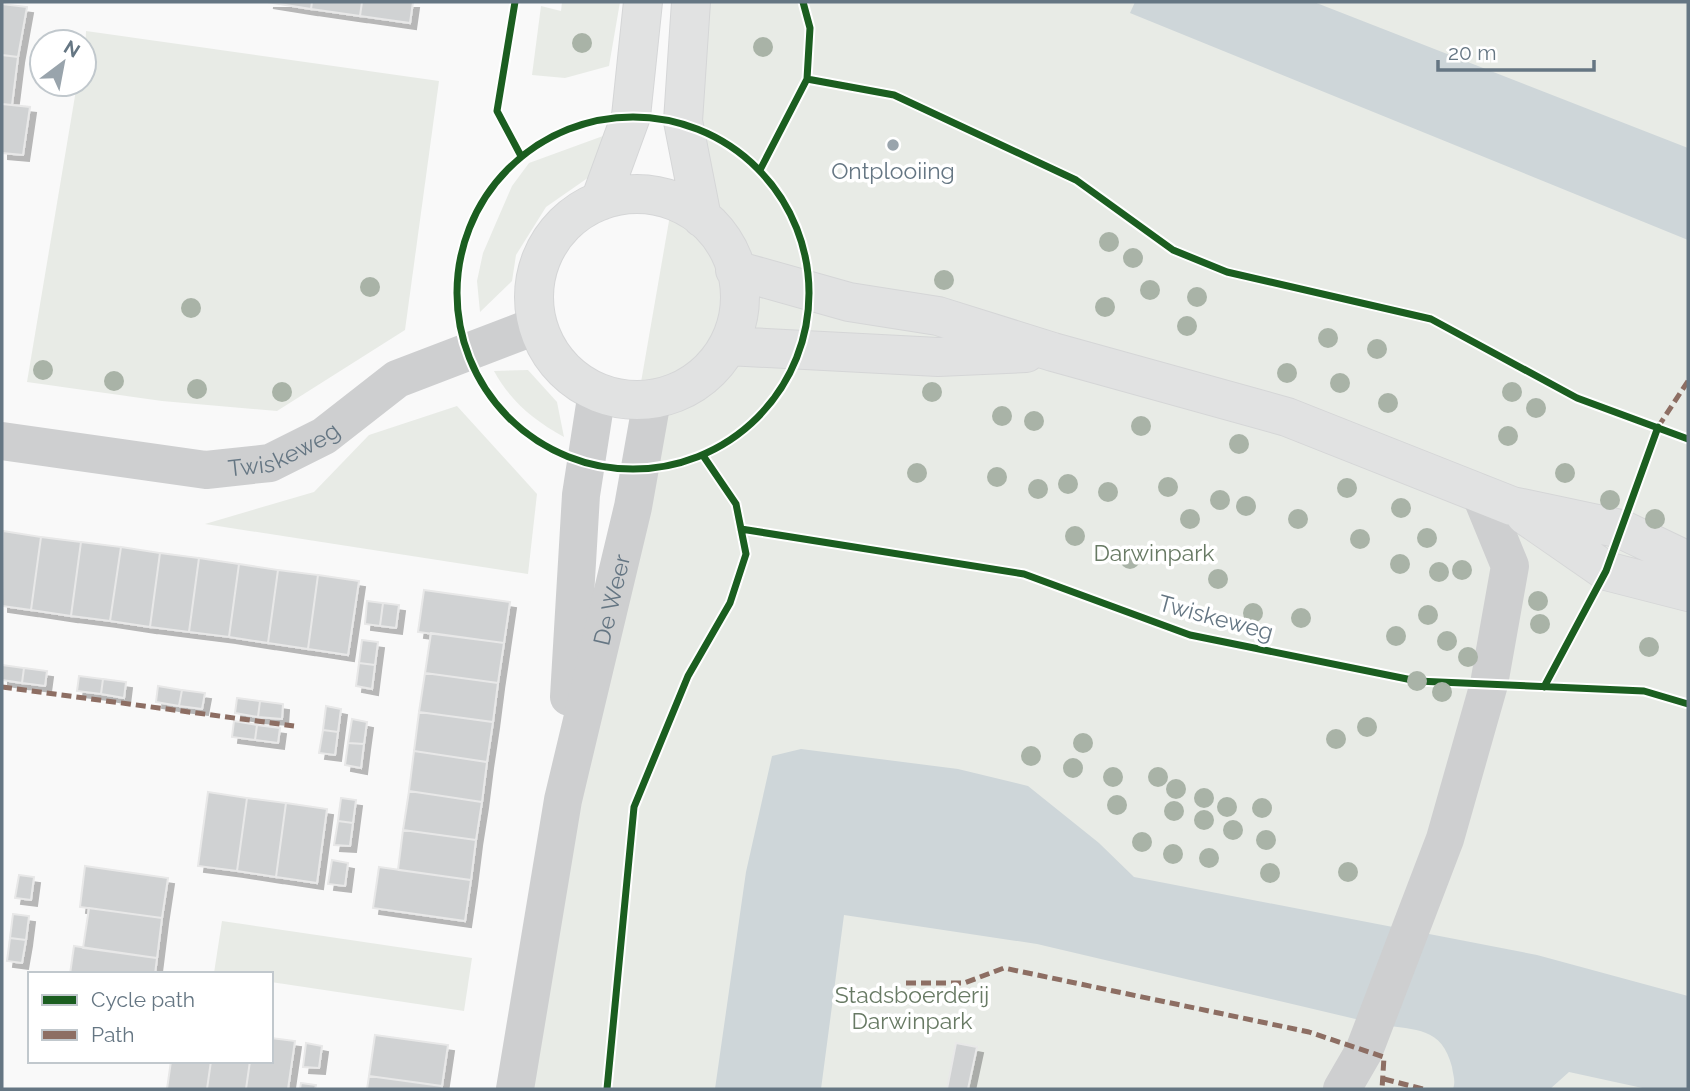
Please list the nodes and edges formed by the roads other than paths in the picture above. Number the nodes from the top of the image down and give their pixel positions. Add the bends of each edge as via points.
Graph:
1 (643, 2) edge
2 (691, 2) edge
3 (600, 201) junction
4 (702, 218) junction
5 (735, 270) junction
6 (538, 325) junction
7 (728, 346) junction
8 (1053, 352) junction
9 (597, 392) junction
10 (652, 400) junction
11 (2, 441) edge
12 (1496, 499) junction
13 (1688, 561) edge
14 (1688, 592) edge
15 (563, 800) junction
16 (514, 1089) edge
17 (1342, 1089) edge

1 - 3 main road via 631,116
2 - 4 main road via 683,121
3 - 4 main road via 653,196
3 - 6 main road via 567,221 544,252 534,288
4 - 5 main road via 723,241
5 - 7 main road via 740,308
5 - 8 main road via 849,303 938,316
6 - 9 main road via 555,359 574,379
6 - 11 street, Twiskeweg via 397,379 324,436 270,463 206,470
7 - 8 main road via 938,358
7 - 10 main road via 688,387
8 - 12 main road via 1287,416
9 - 10 main road
9 - 15 street, De Weer via 581,495
10 - 15 street, De Weer via 633,507
12 - 13 main road via 1621,529
12 - 14 main road via 1606,571
12 - 17 street via 1510,566 1489,684 1445,839 1364,1051
15 - 16 street, De Weer

